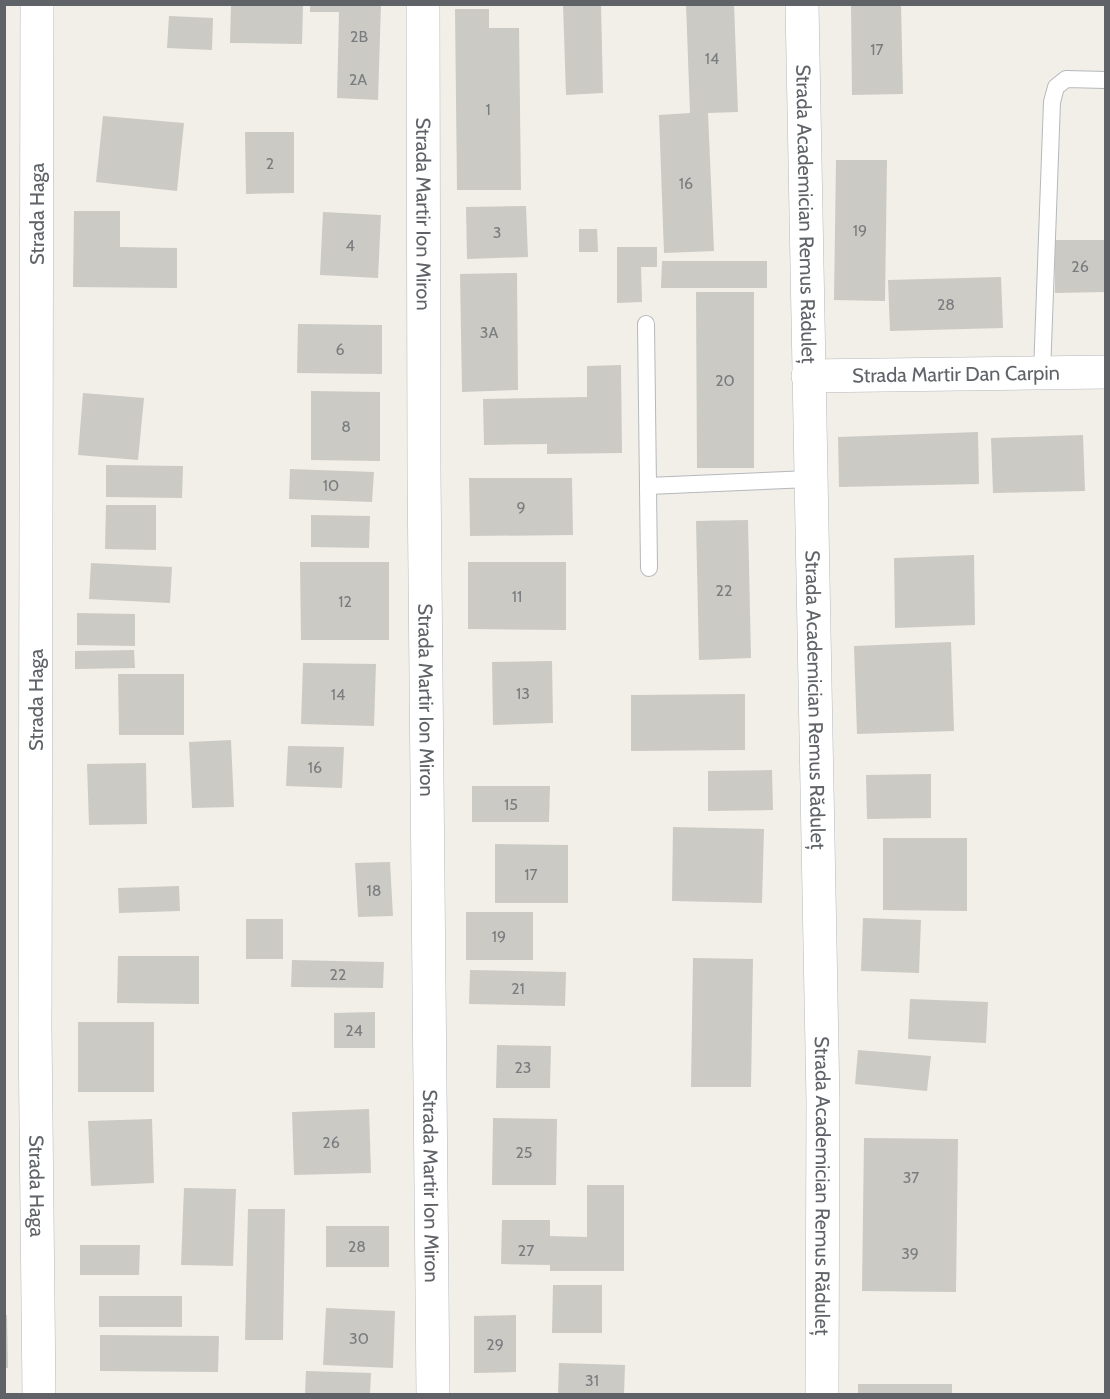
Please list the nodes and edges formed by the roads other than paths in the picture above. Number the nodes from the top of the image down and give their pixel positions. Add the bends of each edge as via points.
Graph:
1 (37, 4) edge
2 (423, 4) edge
3 (802, 4) edge
4 (1106, 80) edge
5 (646, 324) dead end
6 (1106, 372) edge
7 (1042, 373) junction
8 (808, 376) junction
9 (810, 479) junction
10 (648, 486) junction
11 (649, 568) dead end
12 (39, 1395) edge
13 (433, 1395) edge
14 (822, 1395) edge

1 - 12 street, Strada Haga via 35,1041
2 - 13 street, Strada Martir Ion Miron
3 - 8 street, Strada Academician Remus Răduleț
4 - 7 lane via 1066,79 1054,94
5 - 10 lane
6 - 7 street, Strada Martir Dan Carpin
7 - 8 street, Strada Martir Dan Carpin
8 - 9 street, Strada Academician Remus Răduleț
9 - 10 lane
9 - 14 street, Strada Academician Remus Răduleț via 823,1101
10 - 11 lane

